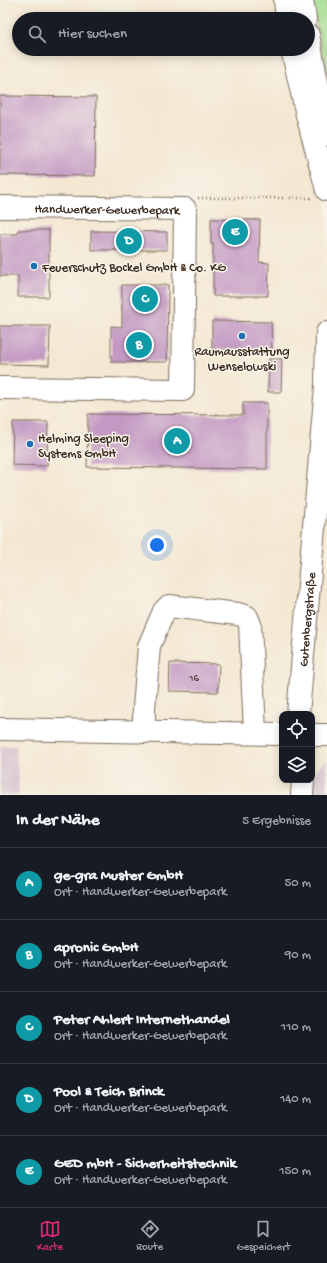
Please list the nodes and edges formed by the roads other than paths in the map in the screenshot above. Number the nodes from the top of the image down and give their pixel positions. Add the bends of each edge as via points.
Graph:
1 (285, 0) edge
2 (302, 0) edge
3 (286, 12) edge
4 (304, 12) edge
5 (294, 56) edge
6 (312, 56) edge
7 (327, 174) edge
8 (319, 194) edge
9 (0, 207) edge
10 (327, 333) edge
11 (0, 388) edge
12 (298, 711) edge
13 (0, 729) edge
14 (144, 732) junction
15 (255, 733) junction
16 (279, 734) edge
17 (315, 735) edge
18 (327, 736) edge
19 (303, 783) edge
20 (302, 795) edge

1 - 3 street
2 - 4 street
5 - 8 street via 307,115
6 - 7 street via 320,98
9 - 11 street, Handwerker-Gewerbepark via 185,209 183,390
10 - 12 street, Gutenbergstraße via 326,386
13 - 14 street
14 - 15 street
14 - 15 street via 149,646 164,610 170,606 247,617 250,624
15 - 16 street
17 - 18 street
19 - 20 street

